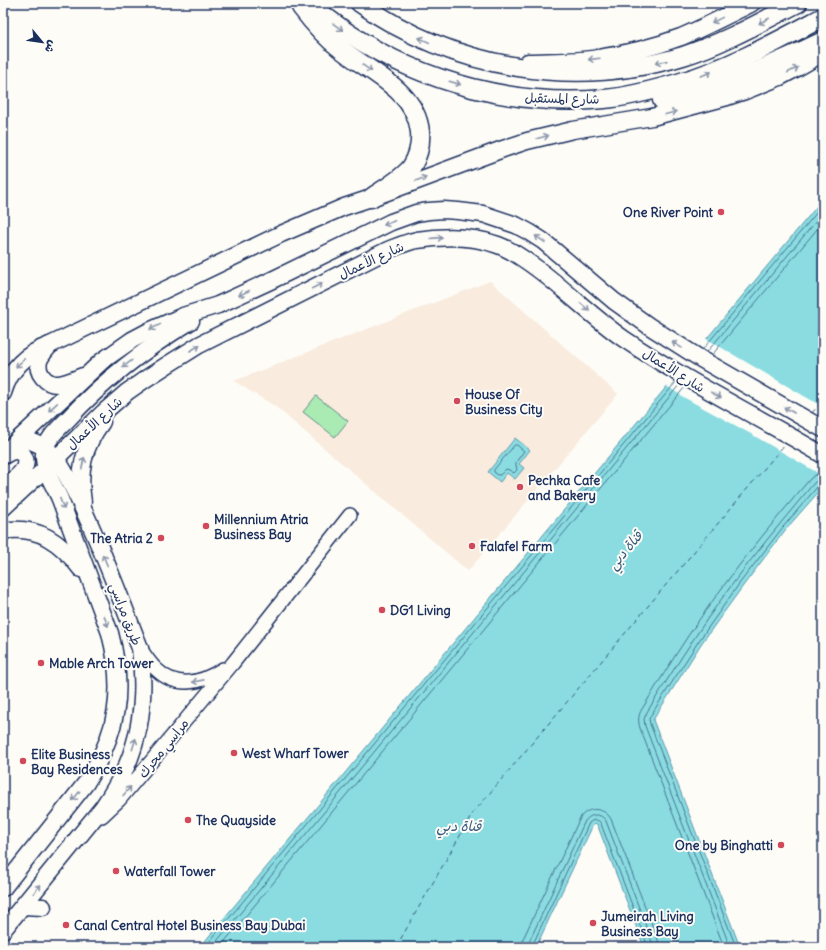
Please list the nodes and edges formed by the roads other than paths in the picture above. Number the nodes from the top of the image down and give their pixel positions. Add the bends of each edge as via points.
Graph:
1 (299, 3) edge
2 (307, 3) edge
3 (360, 3) edge
4 (752, 3) edge
5 (798, 3) edge
6 (823, 17) edge
7 (823, 41) edge
8 (823, 53) edge
9 (491, 62) junction
10 (625, 96) junction
11 (371, 198) junction
12 (218, 305) junction
13 (50, 345) junction
14 (88, 374) junction
15 (127, 392) junction
16 (3, 393) edge
17 (823, 429) edge
18 (20, 438) junction
19 (3, 455) edge
20 (823, 455) edge
21 (49, 458) junction
22 (3, 488) edge
23 (3, 508) edge
24 (86, 515) junction
25 (350, 515) dead end
26 (3, 531) edge
27 (92, 585) junction
28 (140, 648) junction
29 (233, 663) junction
30 (88, 827) junction
31 (3, 888) edge
32 (23, 906) junction
33 (43, 907) dead end
34 (3, 930) edge

1 -> 11 main road via 310,19 331,40 396,88 412,106 420,129 418,154 411,167 401,177
2 -> 10 main road, شارع المستقبل via 340,28 376,50 452,82 506,95 533,98 582,100
9 -> 3 main road, شارع المستقبل via 429,42 400,28
4 -> 9 street via 700,29 625,54 576,61
5 -> 9 main road, شارع المستقبل via 704,49 642,66 588,72 523,68
10 -> 6 main road, شارع المستقبل via 678,83 717,69
7 - 10 main road via 767,68 710,88 654,101
11 -> 8 street via 527,141 557,133 652,117 727,97 780,77
11 - 13 street via 281,234
12 -> 14 street, شارع الأعمال via 183,316 149,331 117,350
17 -> 12 street, شارع الأعمال via 649,326 608,297 536,237 516,225 483,214 429,211 391,222
12 -> 21 street via 148,348 84,401 48,442
13 - 14 street via 39,360 42,378 59,384
13 -> 16 street via 31,354 15,368
14 -> 18 street, شارع الأعمال
15 -> 20 street, شارع الأعمال via 166,365 200,346 382,253 416,240 472,238 498,245 526,259 601,322 666,366
15 - 21 street, شارع الأعمال
24 -> 15 street via 81,483 86,450 96,431
18 - 19 street, شارع الأعمال
18 - 21 street via 29,440
19 - 22 street via 18,452 25,457 26,462 23,470
21 - 23 street, شارع الأعمال
21 - 24 street, طريق مراسي via 72,486
21 -> 27 street, طريق مراسي via 58,494
28 -> 24 street, طريق مراسي
25 - 29 street, مراسي محرك
26 - 27 street via 22,530 52,540 69,553
27 -> 31 street, طريق مراسي via 110,634 117,668 117,702 110,737 96,769
29 -> 28 street, مراسي محرك via 205,680 180,681 168,678 158,671
30 -> 28 street, طريق مراسي via 116,786 135,741 143,692
30 -> 29 street, مراسي محرك via 129,789
32 -> 30 street, طريق مراسي
32 - 33 street
32 - 34 street, طريق مراسي

